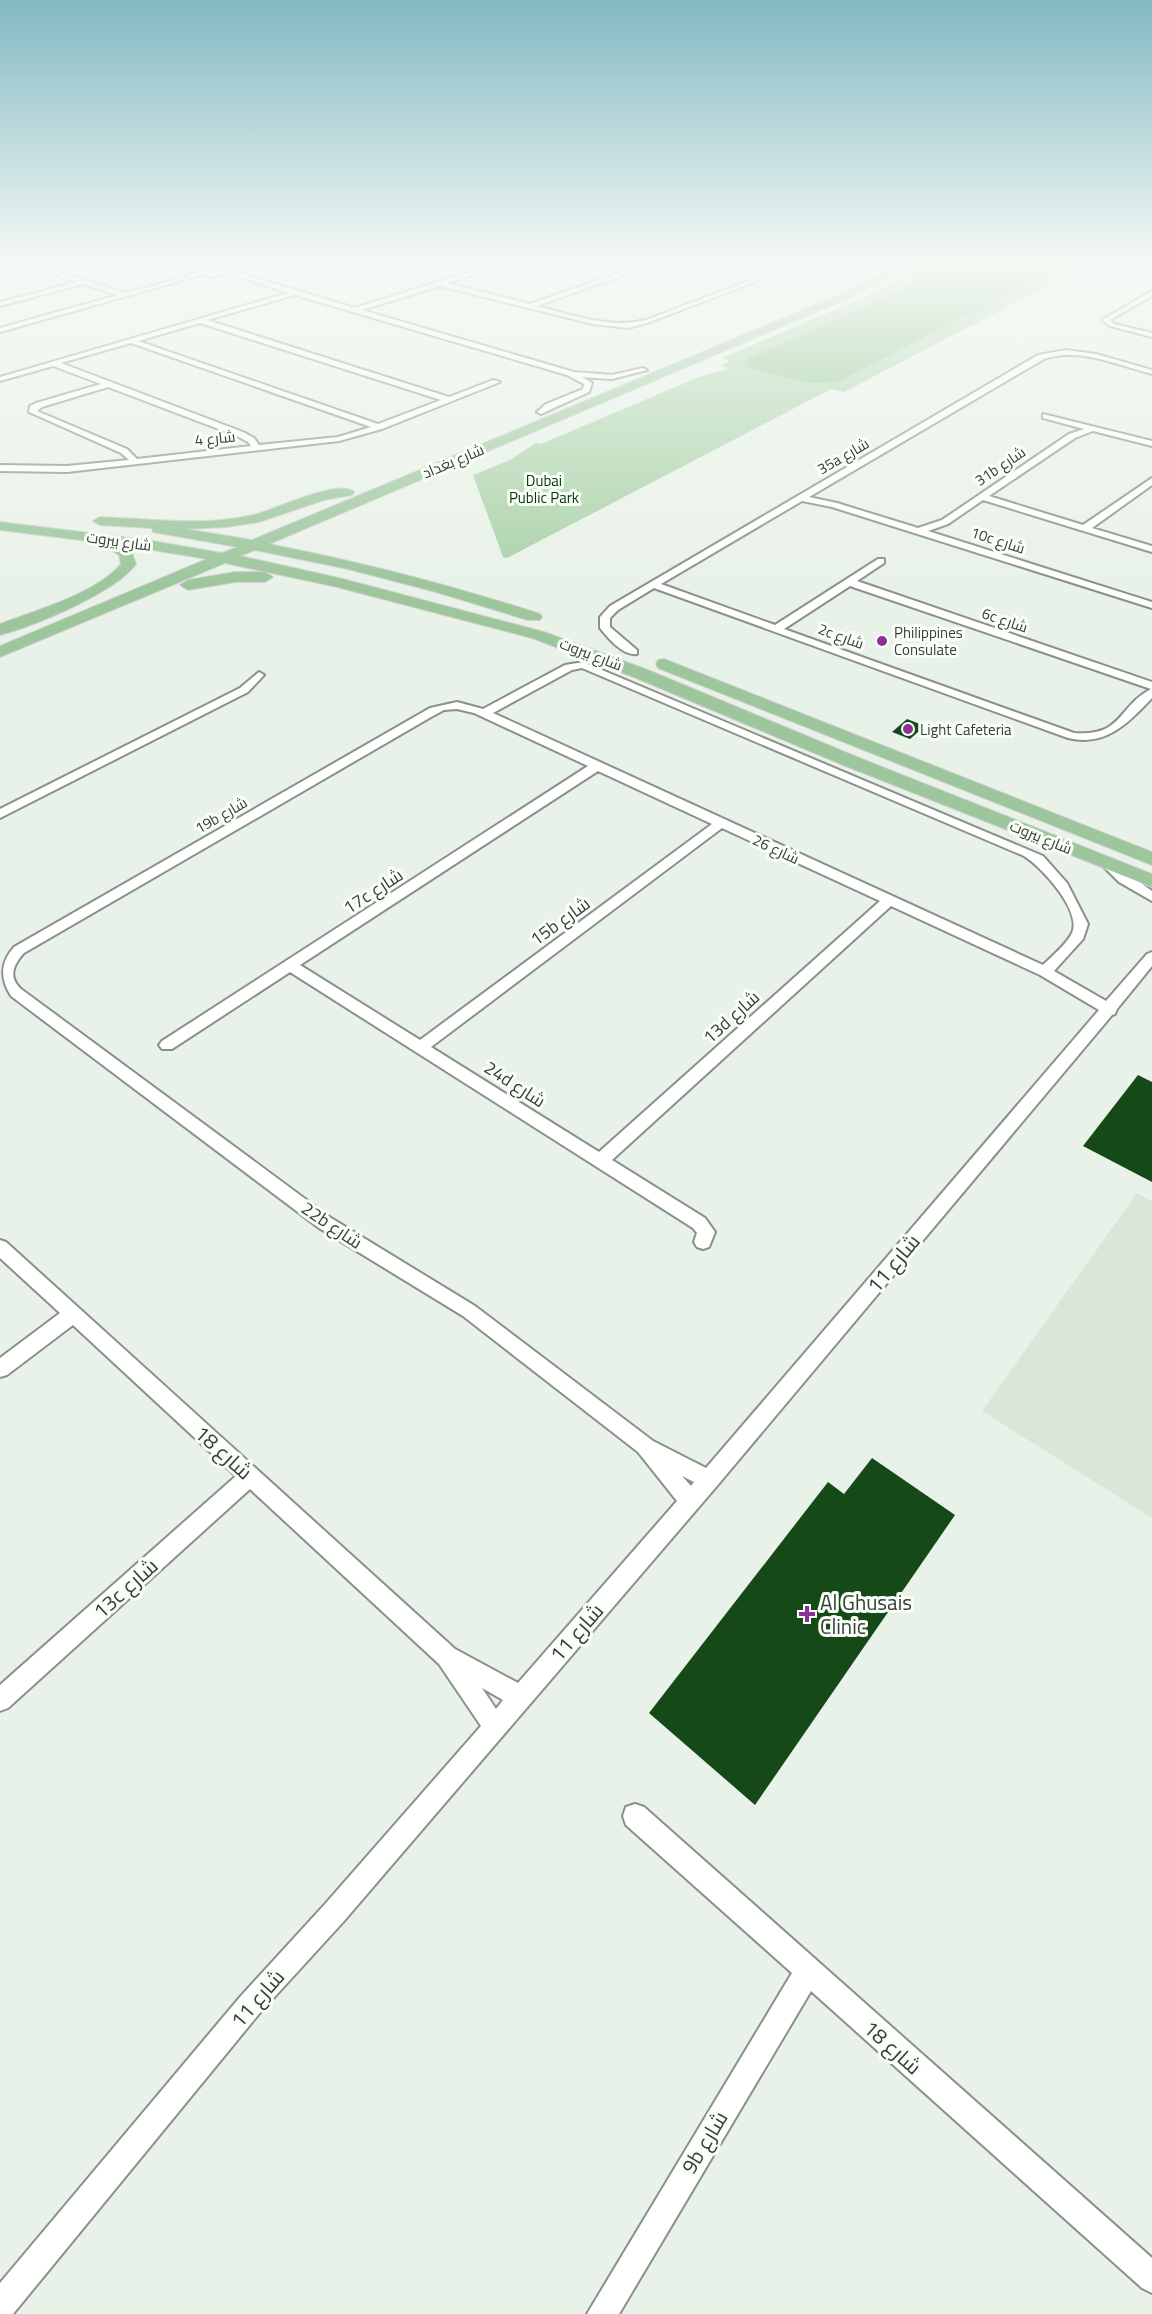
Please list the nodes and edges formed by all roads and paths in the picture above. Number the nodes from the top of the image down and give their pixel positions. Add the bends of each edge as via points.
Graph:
1 (33, 369) edge
2 (69, 369) edge
3 (211, 369) edge
4 (348, 369) edge
5 (556, 369) edge
6 (671, 369) edge
7 (1022, 369) edge
8 (643, 370) joint
9 (570, 373) junction
10 (0, 379) edge
11 (496, 382) dead end
12 (109, 384) junction
13 (446, 401) junction
14 (541, 412) junction
15 (1046, 416) dead end
16 (1079, 425) junction
17 (376, 428) junction
18 (1093, 428) junction
19 (240, 434) junction
20 (1072, 436) junction
21 (1152, 444) edge
22 (266, 447) junction
23 (256, 448) junction
24 (119, 449) junction
25 (143, 461) junction
26 (134, 462) junction
27 (0, 468) edge
28 (1152, 481) edge
29 (347, 492) junction
30 (808, 493) junction
31 (981, 497) junction
32 (799, 498) junction
33 (834, 505) junction
34 (343, 508) junction
35 (0, 520) edge
36 (945, 522) junction
37 (0, 526) edge
38 (1084, 529) junction
39 (920, 531) junction
40 (936, 536) junction
41 (100, 538) junction
42 (255, 545) junction
43 (1152, 549) edge
44 (220, 550) junction
45 (881, 561) dead end
46 (361, 568) junction
47 (849, 582) junction
48 (339, 583) junction
49 (657, 583) junction
50 (132, 597) junction
51 (1149, 602) edge
52 (500, 606) junction
53 (778, 628) junction
54 (0, 630) edge
55 (0, 634) edge
56 (0, 652) edge
57 (633, 652) junction
58 (259, 675) dead end
59 (1152, 686) edge
60 (772, 689) dead end
61 (1152, 692) edge
62 (739, 694) junction
63 (483, 714) junction
64 (422, 717) joint
65 (597, 766) junction
66 (0, 814) edge
67 (720, 824) junction
68 (1151, 858) edge
69 (1108, 864) junction
70 (1152, 881) edge
71 (1152, 897) edge
72 (889, 901) junction
73 (35, 941) junction
74 (1150, 962) edge
75 (2, 964) edge
76 (290, 965) junction
77 (1045, 972) junction
78 (24, 998) junction
79 (1114, 1004) junction
80 (167, 1045) dead end
81 (421, 1047) junction
82 (600, 1161) junction
83 (703, 1242) dead end
84 (0, 1247) edge
85 (72, 1315) junction
86 (0, 1369) edge
87 (645, 1446) junction
88 (250, 1476) junction
89 (709, 1480) junction
90 (690, 1501) junction
91 (447, 1656) junction
92 (520, 1697) junction
93 (0, 1700) edge
94 (495, 1727) junction
95 (635, 1816) dead end
96 (808, 1971) junction
97 (1152, 2278) edge
98 (0, 2306) edge
99 (602, 2314) edge

1 - 10 street
2 - 12 street
3 - 17 street
4 - 13 street
5 - 9 street
6 - 34 main road, شارع بغداد
7 - 30 street, 35a شارع
8 - 9 street via 605,377
8 - 14 main road, شارع بغداد
9 - 14 street via 587,381 588,387
11 - 13 street, شارع 4
12 - 19 street
12 - 24 street via 32,410
13 - 17 street, شارع 4
14 - 29 main road, شارع بغداد
15 - 16 street
16 - 18 street
16 - 20 street, 31b شارع
17 - 22 street, شارع 4 via 339,439
18 - 20 street, 31b شارع
18 - 21 street
19 - 22 street via 257,439
19 - 23 street
20 - 31 street, 31b شارع
22 - 23 street, شارع 4
23 - 25 street, شارع 4
24 - 25 street via 136,454
24 - 26 street
25 - 26 street, شارع 4
26 - 27 street, شارع 4 via 56,470
28 - 38 street
29 - 44 main road, شارع بغداد
29 - 44 main road, شارع بيروت via 321,496 260,518 226,523 175,525 95,520
30 - 32 street, 35a شارع
30 - 33 street, 10c شارع
31 - 36 street, 31b شارع
31 - 38 street
32 - 33 street, 10c شارع
32 - 49 street, 35a شارع
33 - 39 street, 10c شارع
34 - 42 main road, شارع بغداد
34 - 46 main road via 321,526 319,540
35 - 44 main road via 93,529
36 - 39 street, 31b شارع
36 - 40 street, 31b شارع
37 - 41 main road, شارع بيروت
38 - 43 street
39 - 40 street, 10c شارع
40 - 51 street, 10c شارع
41 - 44 main road, شارع بيروت
41 - 54 main road via 126,553 129,564 123,573 103,586
42 - 44 main road, شارع بغداد
42 - 44 main road
42 - 46 main road, شارع بيروت
44 - 48 main road, شارع بيروت
44 - 50 main road, شارع بغداد
44 - 52 main road
44 - 55 main road, شارع بغداد
45 - 47 street
46 - 52 main road, شارع بيروت
47 - 53 street
47 - 59 street, 6c شارع
48 - 50 main road via 235,577
48 - 69 main road, شارع بيروت via 518,629 578,649
49 - 53 street, 2c شارع
49 - 57 street, 35a شارع via 605,617 609,633
50 - 56 main road, شارع بغداد
52 - 57 main road, شارع بيروت
53 - 61 street, 2c شارع via 1054,732 1081,738 1098,737 1114,730
57 - 62 main road, شارع بيروت
58 - 66 street via 244,690
60 - 62 main road
62 - 68 main road, شارع بيروت
63 - 64 street, شارع 26 via 452,709
63 - 65 street, شارع 26
63 - 77 street via 569,667 583,665 1029,853 1051,869 1081,924 1078,936
64 - 73 street, 19b شارع
65 - 67 street, شارع 26
65 - 76 street, 17c شارع
67 - 72 street, شارع 26
67 - 81 street, 15b شارع
69 - 70 main road, شارع بيروت
69 - 71 street
72 - 77 street, شارع 26
72 - 82 street, 13d شارع
73 - 75 street, 22b شارع
73 - 78 street, 22b شارع via 16,956 9,969
74 - 79 street, شارع 11
75 - 78 street, 22b شارع via 0,979
76 - 80 street, 17c شارع
76 - 81 street, 24d شارع
77 - 79 street, شارع 26
78 - 87 street, 22b شارع via 325,1223 453,1300
79 - 89 street, شارع 11
81 - 82 street, 24d شارع
82 - 83 street, 24d شارع via 704,1227
84 - 85 street, شارع 18
85 - 86 street
85 - 88 street, شارع 18
87 - 89 street, 22b شارع
87 - 90 street, 22b شارع
88 - 91 street, شارع 18
88 - 93 street, 13c شارع
89 - 90 street, شارع 11
90 - 92 street, شارع 11
91 - 92 street, شارع 18
91 - 94 street, شارع 18
92 - 94 street, شارع 11
94 - 98 street, شارع 11 via 249,2006
95 - 96 street, شارع 18
96 - 97 street, شارع 18
96 - 99 street, 9b شارع

